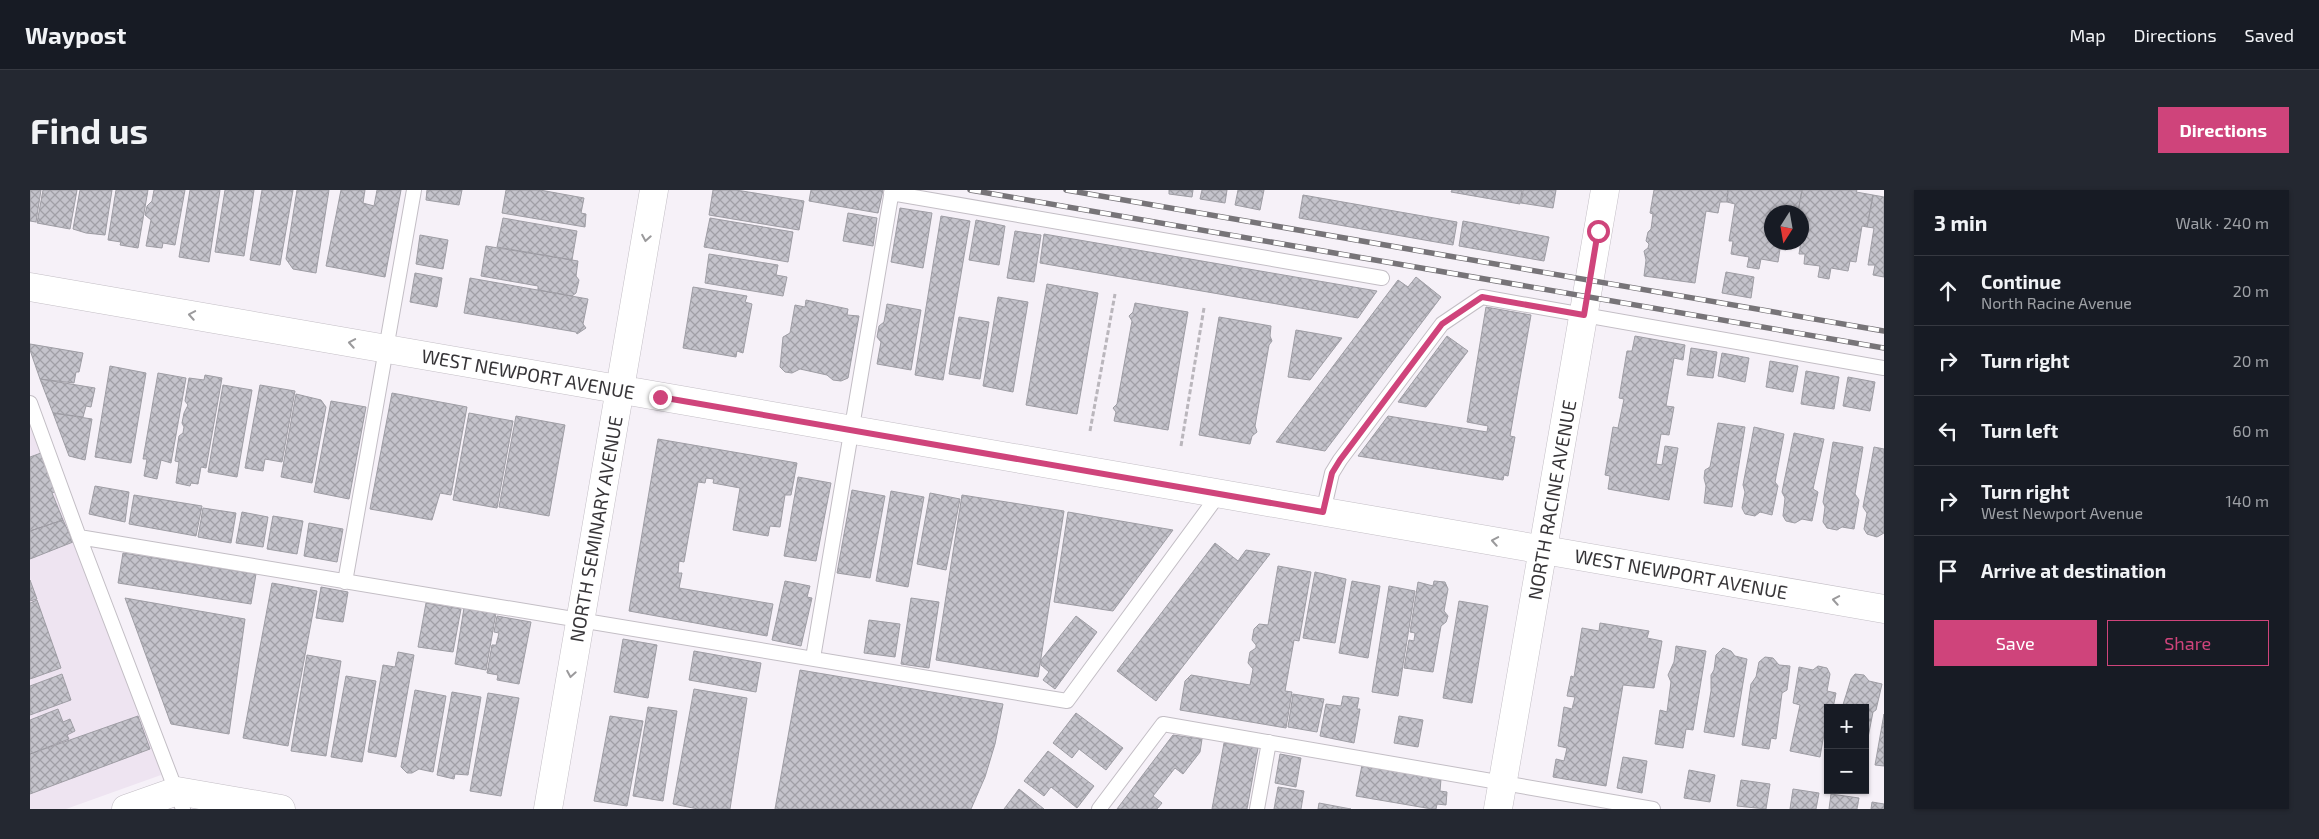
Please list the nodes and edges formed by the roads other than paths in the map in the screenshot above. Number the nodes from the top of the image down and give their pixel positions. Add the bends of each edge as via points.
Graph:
1 (414, 190) edge
2 (654, 190) edge
3 (1606, 190) edge
4 (892, 192) edge
5 (1382, 278) dead end
6 (30, 287) edge
7 (1584, 315) junction
8 (387, 349) junction
9 (1884, 368) edge
10 (620, 389) junction
11 (30, 403) edge
12 (851, 429) junction
13 (1219, 494) junction
14 (1323, 512) junction
15 (79, 537) junction
16 (1543, 550) junction
17 (345, 582) junction
18 (1884, 609) edge
19 (581, 620) junction
20 (813, 658) junction
21 (1269, 742) junction
22 (1503, 782) junction
23 (180, 800) edge
24 (128, 809) edge
25 (281, 809) edge
26 (548, 809) edge
27 (1099, 809) edge
28 (1257, 809) edge
29 (1498, 809) edge
30 (1653, 809) edge

1 - 8 lane
2 -> 10 street, NORTH SEMINARY AVENUE
3 - 7 street, NORTH RACINE AVENUE
4 - 5 lane
4 - 12 lane
8 -> 6 street, WEST NEWPORT AVENUE
7 - 9 lane
7 - 14 lane via 1482,297 1442,324 1340,460 1332,473
7 - 16 street, NORTH RACINE AVENUE
8 - 10 street, WEST NEWPORT AVENUE
8 - 17 lane
10 - 12 street, WEST NEWPORT AVENUE
10 - 19 street, NORTH SEMINARY AVENUE
11 - 15 lane
12 - 13 street, WEST NEWPORT AVENUE
12 - 20 lane
13 - 14 street, WEST NEWPORT AVENUE
13 - 20 lane via 1066,701
16 -> 14 street, WEST NEWPORT AVENUE
15 - 17 lane
15 - 23 lane
18 -> 16 street, WEST NEWPORT AVENUE
16 - 22 street, NORTH RACINE AVENUE
17 - 19 lane
19 - 20 lane
19 -> 26 street, NORTH SEMINARY AVENUE
21 - 22 lane
21 - 27 lane via 1163,724
21 - 28 lane
22 - 29 street, NORTH RACINE AVENUE
22 - 30 lane
23 - 24 street
23 - 25 street

